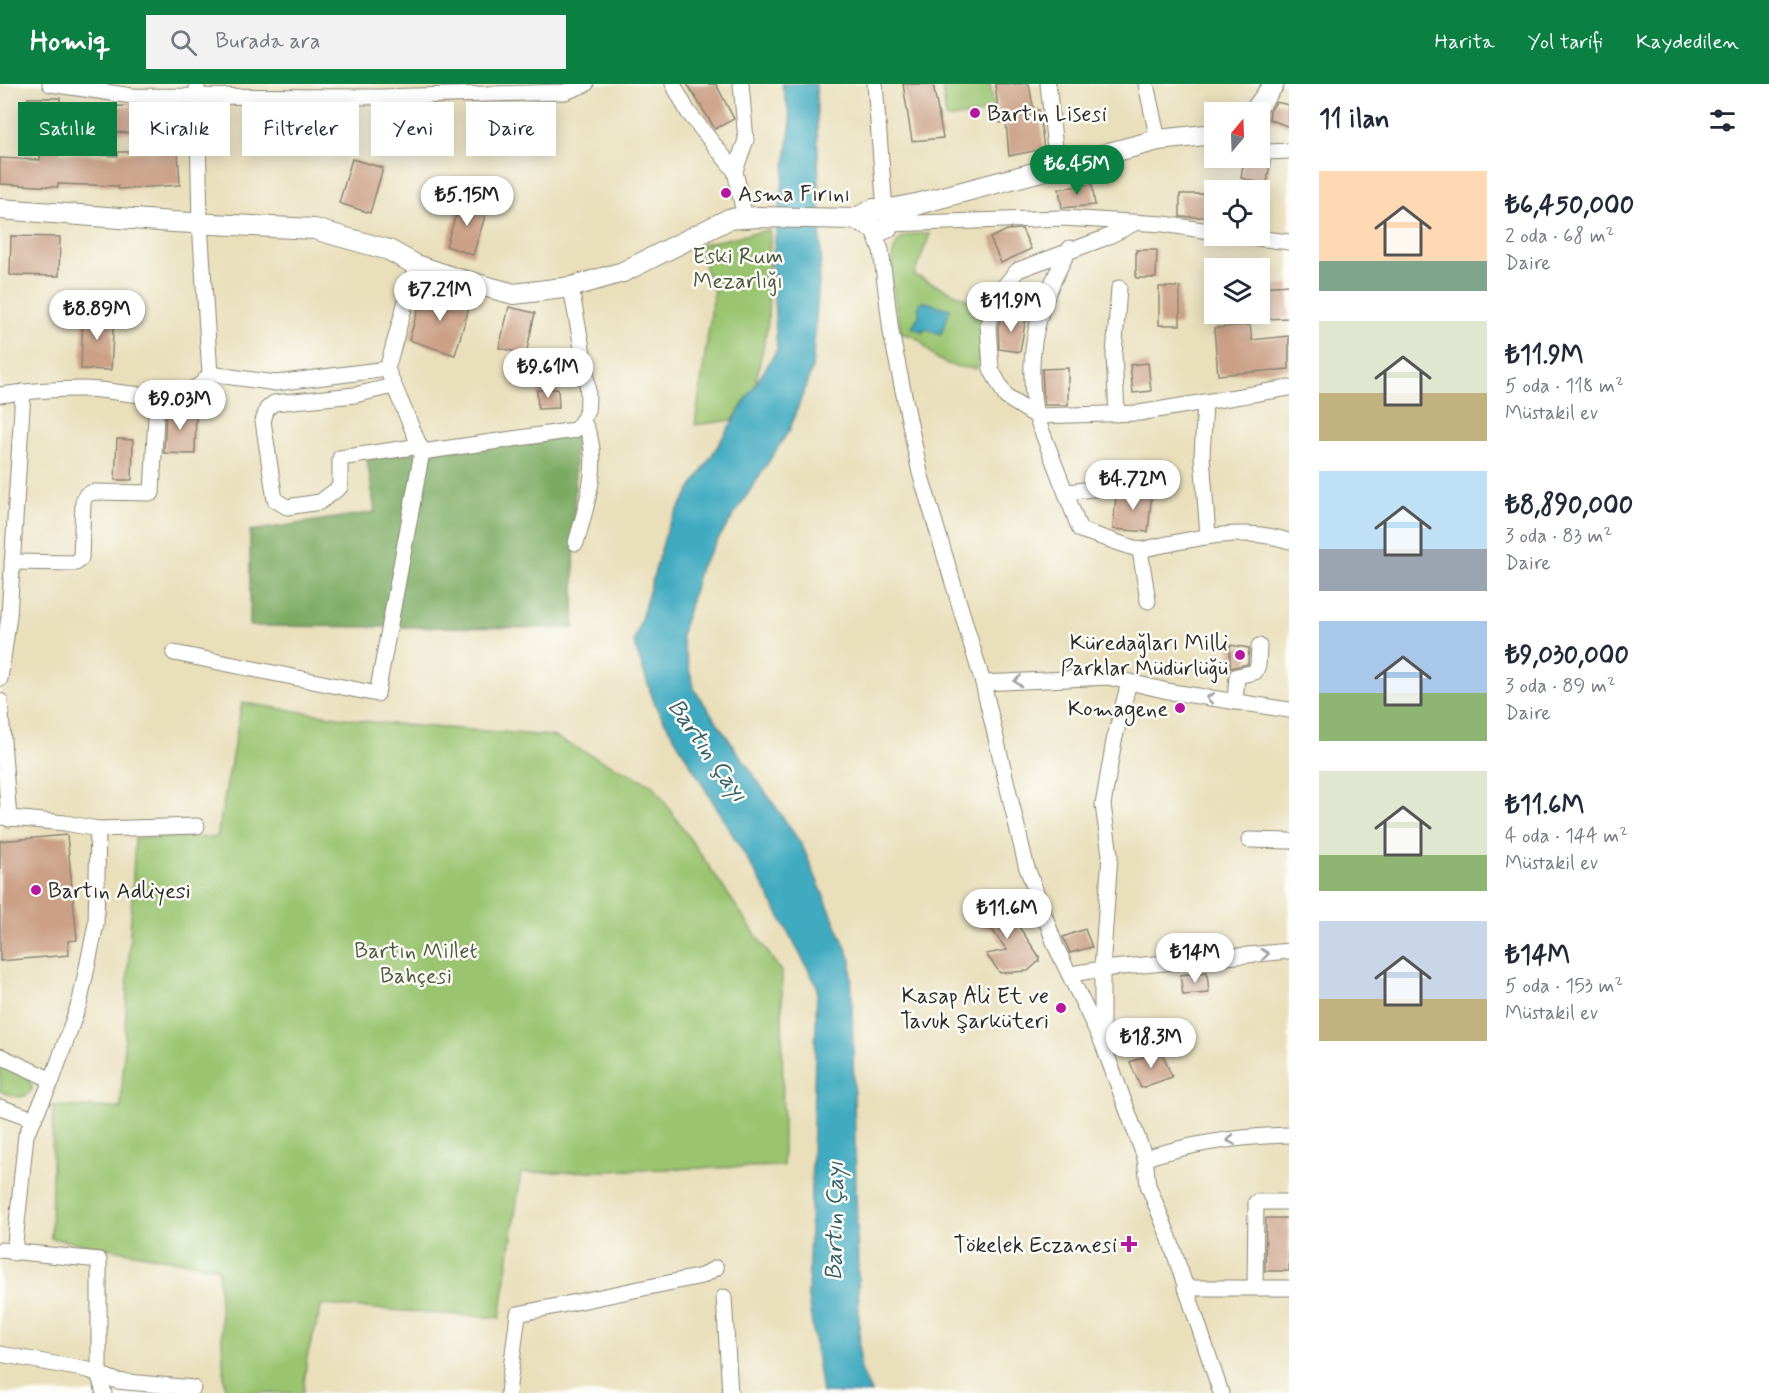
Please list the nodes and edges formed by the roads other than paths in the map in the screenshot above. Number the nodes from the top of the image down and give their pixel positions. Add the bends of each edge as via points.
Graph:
1 (50, 84) edge
2 (371, 84) edge
3 (586, 84) edge
4 (673, 84) edge
5 (741, 84) edge
6 (875, 84) edge
7 (1048, 84) edge
8 (1146, 84) edge
9 (1274, 84) edge
10 (197, 90) edge
11 (380, 97) junction
12 (1261, 102) edge
13 (1204, 135) edge
14 (1158, 140) junction
15 (1289, 151) edge
16 (1270, 152) edge
17 (1057, 166) junction
18 (735, 171) junction
19 (0, 209) edge
20 (878, 217) junction
21 (751, 218) junction
22 (1137, 222) junction
23 (200, 224) junction
24 (1204, 231) edge
25 (1270, 240) edge
26 (1289, 243) edge
27 (1070, 248) junction
28 (416, 265) junction
29 (571, 287) junction
30 (1119, 288) dead end
31 (387, 369) junction
32 (210, 374) junction
33 (393, 386) junction
34 (1289, 388) edge
35 (23, 392) junction
36 (0, 395) edge
37 (157, 396) junction
38 (1205, 402) junction
39 (1117, 414) junction
40 (1036, 416) junction
41 (583, 421) junction
42 (421, 449) junction
43 (1124, 484) dead end
44 (1068, 492) junction
45 (7, 524) edge
46 (1208, 536) junction
47 (1289, 541) edge
48 (576, 543) dead end
49 (1140, 550) junction
50 (12, 562) junction
51 (1148, 601) dead end
52 (4, 615) edge
53 (1258, 646) dead end
54 (174, 653) dead end
55 (0, 679) edge
56 (1130, 682) junction
57 (983, 683) junction
58 (0, 701) edge
59 (1235, 702) junction
60 (1289, 710) edge
61 (4, 818) edge
62 (197, 826) dead end
63 (98, 829) junction
64 (1249, 840) dead end
65 (1289, 841) edge
66 (1289, 951) edge
67 (1102, 969) junction
68 (1071, 974) junction
69 (1102, 1042) junction
70 (0, 1056) edge
71 (52, 1080) junction
72 (0, 1107) edge
73 (34, 1119) junction
74 (1289, 1135) edge
75 (1145, 1158) junction
76 (1289, 1202) edge
77 (7, 1251) edge
78 (716, 1268) dead end
79 (1255, 1287) junction
80 (1185, 1288) junction
81 (1289, 1288) edge
82 (724, 1297) dead end
83 (0, 1354) edge
84 (99, 1376) junction
85 (193, 1388) dead end
86 (104, 1393) edge
87 (508, 1393) edge
88 (730, 1393) edge
89 (1221, 1393) edge

1 - 10 street via 132,96
2 - 11 street
3 - 11 street via 565,92
4 - 18 street via 688,112
5 - 18 street via 746,140
6 - 20 street
7 - 17 street
8 - 14 street
9 - 12 main road
10 - 11 street
10 - 23 street
13 - 14 main road
14 - 17 main road
15 - 16 street
17 - 20 main road
18 - 21 street
19 - 23 main road
20 - 21 main road
20 - 22 street
20 - 57 street via 891,332 920,473
21 - 29 main road via 729,219 623,272
22 - 24 street
22 - 27 street via 1105,238
23 - 28 main road via 314,229 389,250
23 - 32 street
25 - 26 street
27 - 40 street via 1045,298 1034,334 1031,373
27 - 40 street via 1018,270 994,298 988,326 991,369 1006,397
28 - 29 main road via 514,294
28 - 31 street
29 - 41 street via 586,388
30 - 39 street via 1114,355
31 - 32 street via 276,383
31 - 33 street
32 - 37 street via 195,390
33 - 42 street
33 - 42 street via 355,395 270,405 263,421 275,500 286,507 320,502 340,487 340,458
34 - 38 street
35 - 36 street
35 - 37 street via 84,389
35 - 45 street
37 - 50 street via 152,493 86,495 81,558 76,564
38 - 39 street
38 - 46 street via 1203,474
39 - 40 street
40 - 44 street
41 - 42 street via 575,430
41 - 48 street via 590,432 592,449 585,511
42 - 54 street via 377,693
43 - 44 street
44 - 49 street via 1080,530
45 - 50 street
46 - 47 street via 1256,534
46 - 49 street
49 - 51 street
50 - 52 street
52 - 55 street
53 - 59 street via 1255,672 1237,676 1234,682
56 -> 57 street via 1108,677
59 -> 56 street
56 - 67 street via 1103,805 1110,855
57 - 68 street via 1026,864 1056,946
58 - 61 street
59 - 60 street
61 - 63 street
62 - 63 street
63 - 71 street via 96,924 80,1001
64 - 65 street
67 -> 66 street
67 - 68 street
67 - 69 street
68 - 69 street
69 - 75 street
70 - 71 street
71 - 73 street
72 - 73 street
73 - 77 street via 26,1135
74 -> 75 street via 1173,1149
75 - 80 street via 1148,1185
76 - 79 street via 1256,1202
77 - 84 street via 99,1260
78 - 87 street via 702,1276 518,1314
79 - 80 street
79 - 81 street
80 - 89 street
82 - 88 street
83 - 84 street via 88,1370
84 - 85 street
84 - 86 street

